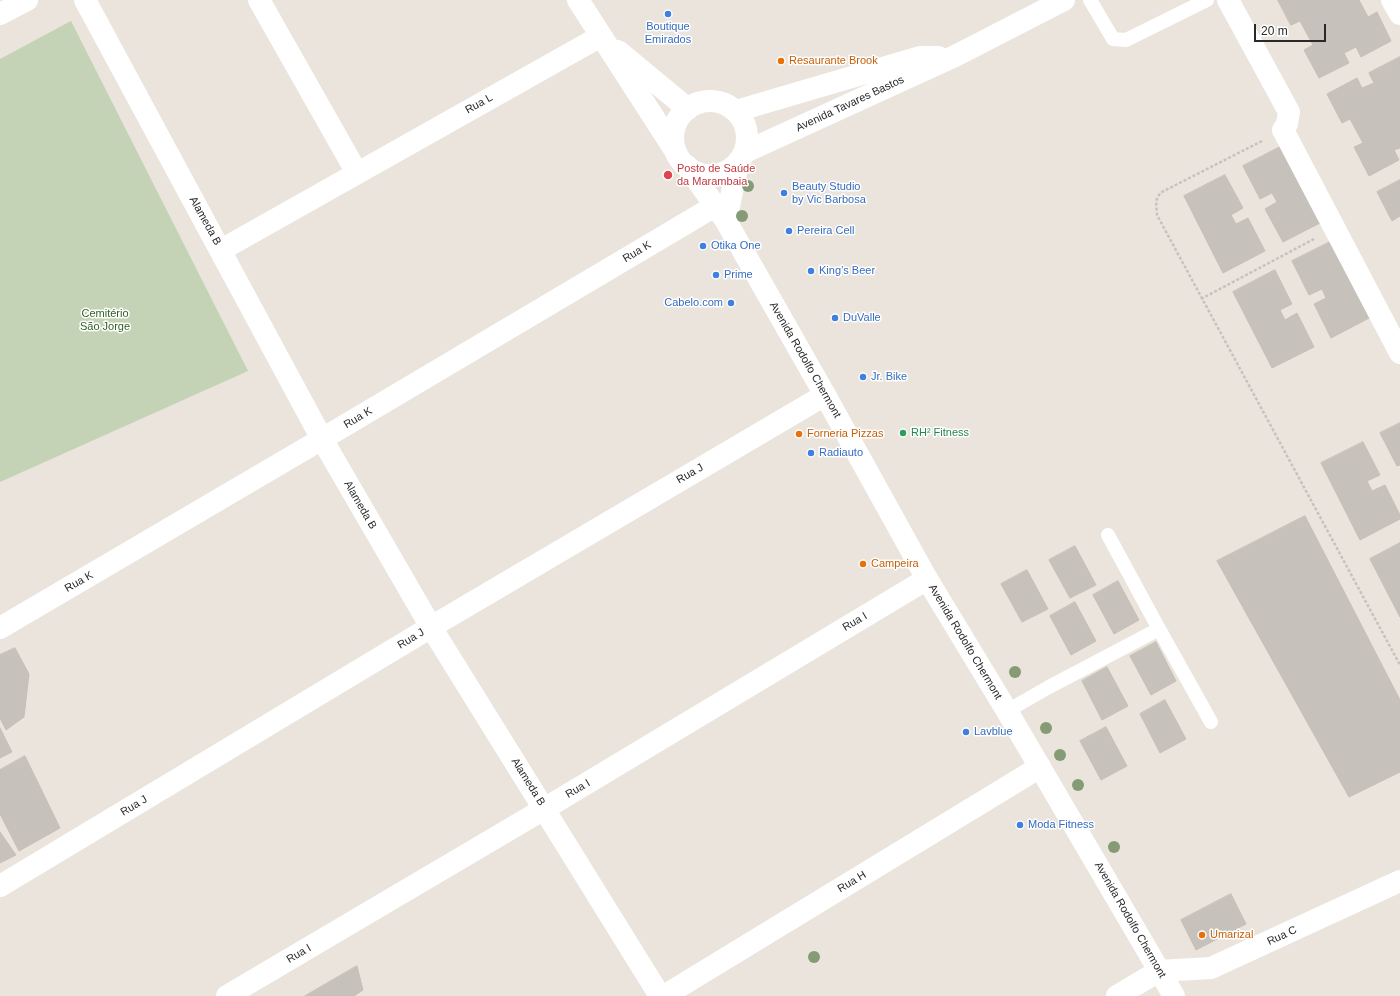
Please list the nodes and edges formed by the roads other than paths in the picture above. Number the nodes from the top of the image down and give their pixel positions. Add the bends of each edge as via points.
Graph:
1 (27, 0) edge
2 (85, 0) edge
3 (259, 0) edge
4 (578, 0) edge
5 (1064, 0) edge
6 (1090, 0) edge
7 (1207, 0) edge
8 (1228, 0) edge
9 (1392, 0) edge
10 (0, 14) edge
11 (1400, 14) edge
12 (601, 36) junction
13 (956, 56) junction
14 (688, 109) junction
15 (736, 111) junction
16 (741, 158) junction
17 (681, 159) junction
18 (357, 173) junction
19 (720, 214) junction
20 (221, 250) junction
21 (1400, 353) edge
22 (825, 395) junction
23 (322, 439) junction
24 (1108, 535) dead end
25 (927, 579) junction
26 (431, 627) junction
27 (0, 628) edge
28 (1159, 629) junction
29 (1007, 711) junction
30 (1211, 722) dead end
31 (1040, 767) junction
32 (544, 809) junction
33 (1400, 881) edge
34 (0, 886) edge
35 (1159, 971) junction
36 (227, 996) edge
37 (660, 996) edge
38 (664, 996) edge
39 (1117, 996) edge
40 (1174, 996) edge

1 - 10 street
2 - 20 street, Alameda B
3 - 18 street
4 - 12 street, Avenida Rodolfo Chermont
5 - 13 street, Avenida Tavares Bastos
6 - 7 lane via 1113,39 1126,40
8 - 21 street via 1289,112 1283,130
9 - 11 street
12 - 14 street, Avenida Rodolfo Chermont
12 - 17 street, Avenida Rodolfo Chermont
12 - 18 street, Rua L
13 - 15 street, Avenida Tavares Bastos via 920,57
13 - 16 street, Avenida Tavares Bastos
14 - 15 street via 700,102 713,101 725,104
14 - 17 street via 680,117 675,128 674,140
15 - 16 street via 745,123 748,138
16 - 17 street via 727,171 713,175 699,173
16 - 19 street
17 - 19 street, Avenida Rodolfo Chermont
18 - 20 street, Rua L
19 - 22 street, Avenida Rodolfo Chermont
19 - 23 street, Rua K
20 - 23 street, Alameda B
22 - 25 street, Avenida Rodolfo Chermont
22 - 26 street, Rua J
23 - 26 street, Alameda B
23 - 27 street, Rua K
24 - 28 lane
25 - 29 street, Avenida Rodolfo Chermont
25 - 32 street, Rua I
26 - 32 street, Alameda B
26 - 34 street, Rua J
28 - 29 lane
28 - 30 lane
29 - 31 street, Avenida Rodolfo Chermont
31 - 35 street, Avenida Rodolfo Chermont
31 - 38 street, Rua H
32 - 36 street, Rua I
32 - 37 street, Alameda B
33 - 35 street, Rua C via 1211,968
35 - 39 street
35 - 40 street, Avenida Rodolfo Chermont

